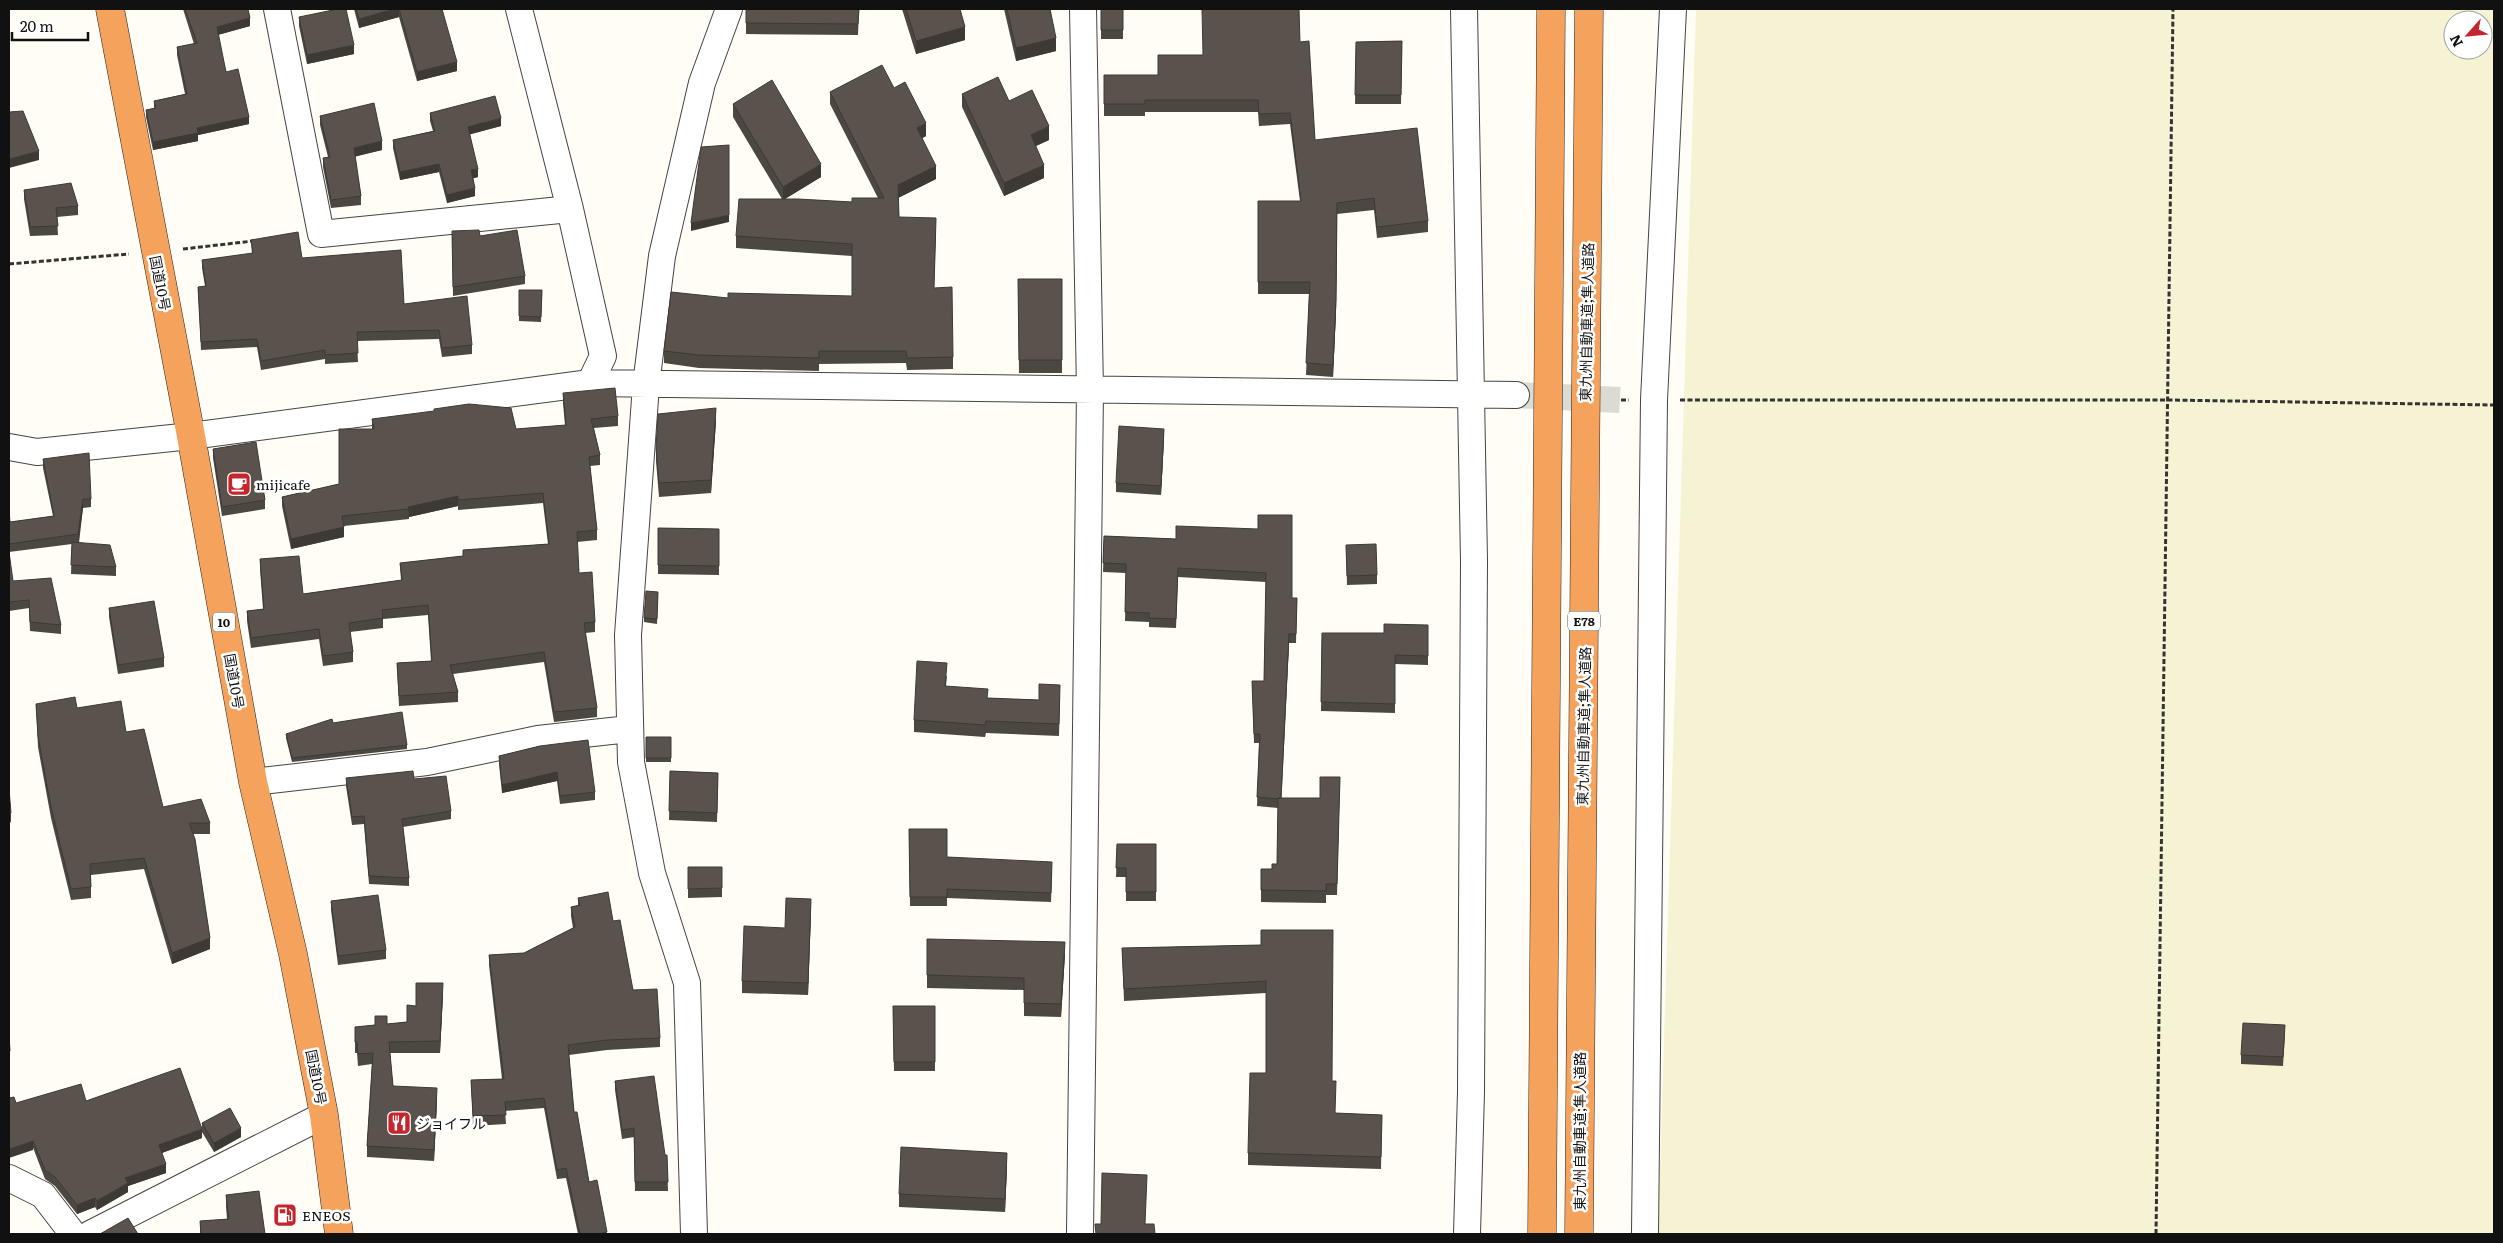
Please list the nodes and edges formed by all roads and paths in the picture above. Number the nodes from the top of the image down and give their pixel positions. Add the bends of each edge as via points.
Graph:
1 (110, 9) edge
2 (276, 9) edge
3 (519, 9) edge
4 (730, 9) edge
5 (1082, 9) edge
6 (1464, 9) edge
7 (1551, 9) edge
8 (1589, 9) edge
9 (1673, 9) edge
10 (2173, 9) edge
11 (570, 209) junction
12 (262, 240) edge
13 (155, 252) junction
14 (9, 264) edge
15 (590, 384) junction
16 (646, 385) junction
17 (1090, 391) junction
18 (1472, 394) junction
19 (1516, 396) tunnel mouth
20 (1621, 400) tunnel mouth
21 (1654, 400) junction
22 (2168, 400) junction
23 (2494, 405) edge
24 (191, 436) junction
25 (9, 447) edge
26 (629, 728) junction
27 (253, 782) junction
28 (324, 1115) junction
29 (9, 1178) edge
30 (73, 1234) edge
31 (90, 1234) edge
32 (339, 1234) edge
33 (694, 1234) edge
34 (1080, 1234) edge
35 (1467, 1234) edge
36 (1542, 1234) edge
37 (1578, 1234) edge
38 (1645, 1234) edge
39 (2156, 1234) edge

1 - 13 highway, 国道10号 / 10
2 - 11 street via 321,234
3 - 11 street
4 - 16 street via 702,82 662,256
5 - 17 street
6 - 18 street
7 - 36 highway
8 - 37 highway, 東九州自動車道;隼人道路 / E78
9 - 21 street
10 - 22 path
11 - 15 street via 603,356
12 - 13 path
13 - 14 path
13 - 24 highway, 国道10号 / 10
15 - 16 street
15 - 24 street
16 - 17 street
16 - 26 street via 628,635
17 - 18 street
17 - 34 street
18 - 19 street
18 - 35 street via 1474,571
20 - 21 path
21 - 22 path
21 - 38 street
22 - 23 path
22 - 39 path
24 - 25 street via 37,452
24 - 27 highway, 国道10号 / 10
26 - 27 street via 538,739 427,762
26 - 33 street via 631,762 652,873 687,983
27 - 28 highway, 国道10号 / 10
28 - 31 street
28 - 32 highway, 国道10号 / 10
29 - 30 street via 43,1195

